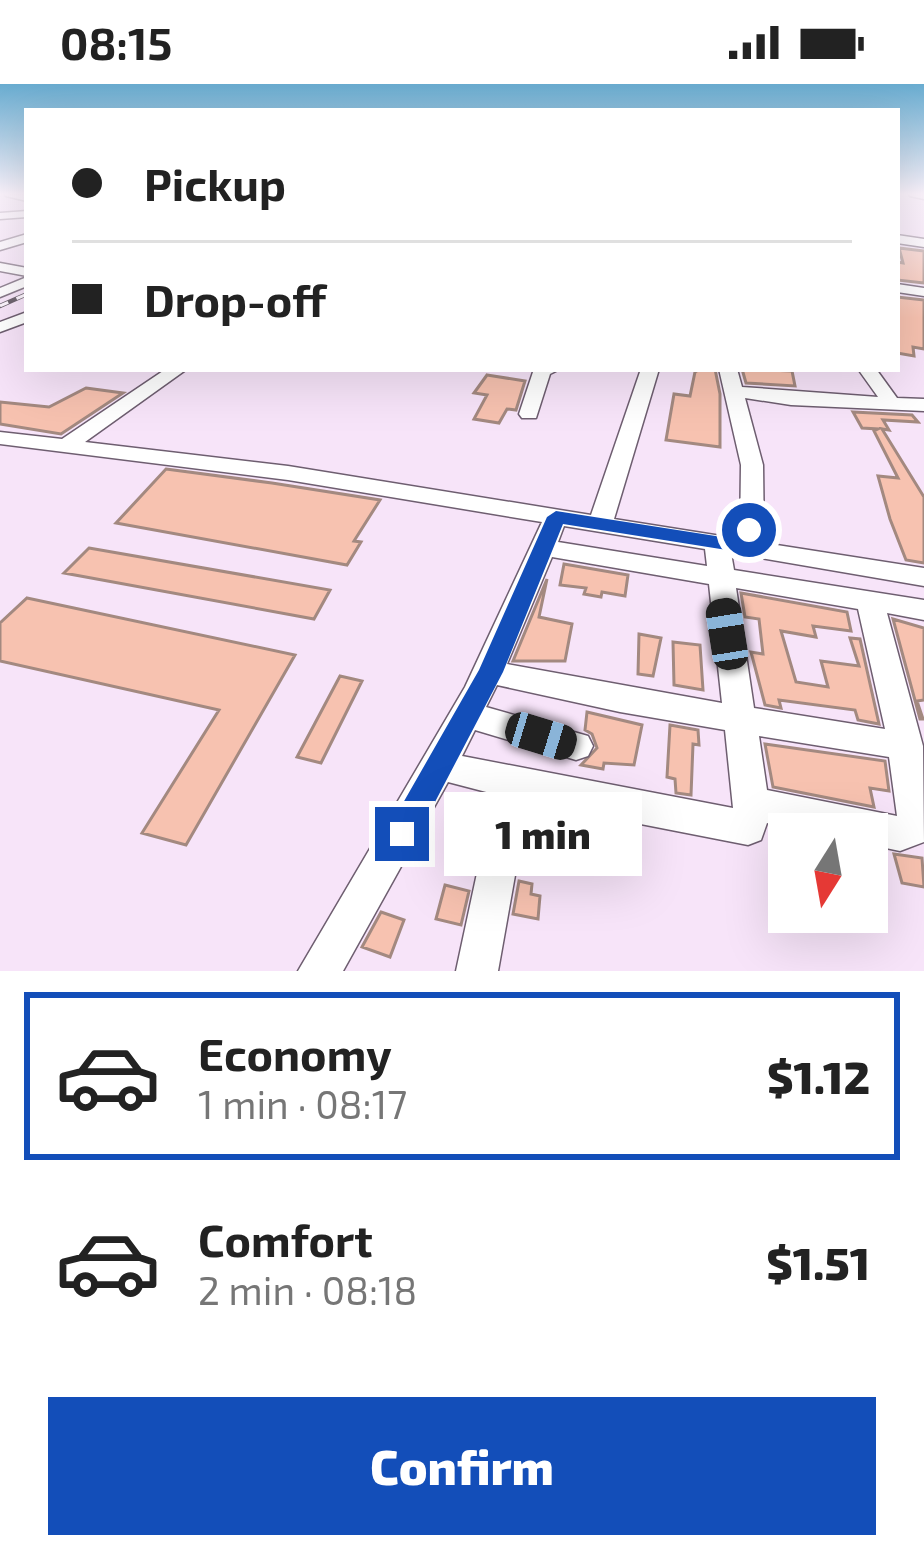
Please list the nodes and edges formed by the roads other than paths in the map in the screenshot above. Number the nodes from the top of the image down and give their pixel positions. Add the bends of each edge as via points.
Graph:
1 (174, 372) edge
2 (545, 372) edge
3 (649, 372) edge
4 (871, 372) edge
5 (808, 377) dead end
6 (730, 380) edge
7 (824, 401) junction
8 (908, 404) edge
9 (529, 414) dead end
10 (922, 427) edge
11 (0, 438) edge
12 (65, 447) junction
13 (600, 524) junction
14 (550, 532) junction
15 (717, 542) junction
16 (752, 548) junction
17 (924, 577) edge
18 (718, 578) junction
19 (869, 602) junction
20 (924, 610) edge
21 (491, 672) junction
22 (469, 715) junction
23 (741, 718) junction
24 (576, 746) dead end
25 (912, 755) edge
26 (443, 766) junction
27 (514, 784) junction
28 (751, 803) junction
29 (319, 971) edge
30 (477, 971) edge

1 - 12 street
2 - 9 street
3 - 13 street
4 - 8 street
5 - 7 street
6 - 7 street
6 - 16 street via 752,465
7 - 8 street
8 - 10 street
11 - 12 street
12 - 14 street via 288,472
13 - 14 street
13 - 15 street
14 - 18 street
14 - 21 street
15 - 16 street
15 - 18 street
16 - 17 street
18 - 19 street
18 - 23 street
19 - 20 street
19 - 25 street
21 - 22 street
21 - 23 street
22 - 24 street
22 - 26 street
23 - 25 street
23 - 28 street
25 - 28 street via 913,833
26 - 27 street
26 - 29 street
27 - 28 street via 741,830 750,825
27 - 30 street

